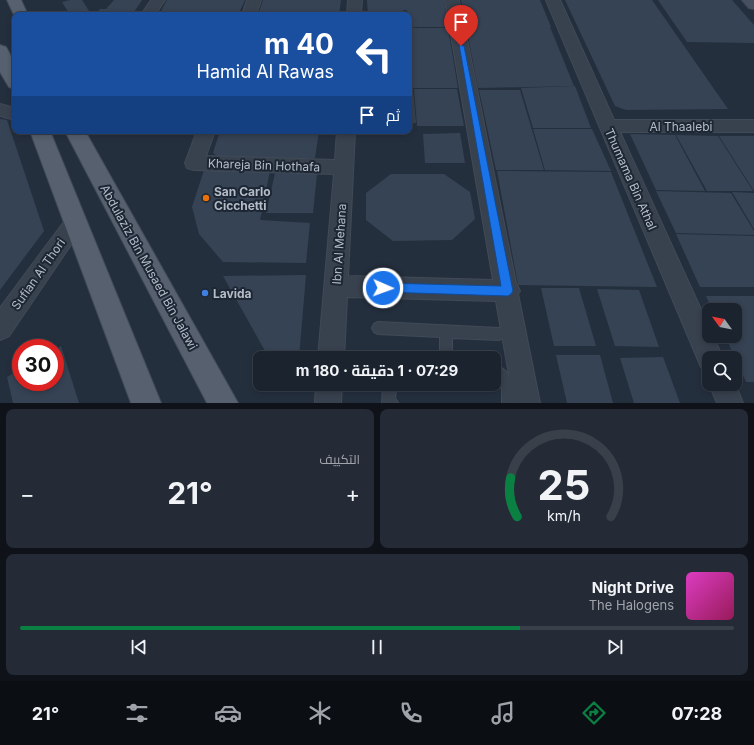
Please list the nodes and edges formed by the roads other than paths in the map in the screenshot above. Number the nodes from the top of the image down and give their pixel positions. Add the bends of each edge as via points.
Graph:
1 (14, 0) edge
2 (158, 0) edge
3 (254, 0) edge
4 (355, 0) edge
5 (452, 0) edge
6 (553, 0) edge
7 (749, 0) edge
8 (754, 5) edge
9 (20, 12) edge
10 (150, 12) edge
11 (250, 12) edge
12 (354, 12) edge
13 (0, 50) edge
14 (3, 71) edge
15 (12, 80) edge
16 (0, 110) edge
17 (12, 113) edge
18 (608, 126) junction
19 (754, 126) edge
20 (41, 134) edge
21 (77, 134) edge
22 (205, 134) edge
23 (346, 134) edge
24 (344, 167) junction
25 (76, 221) junction
26 (336, 286) junction
27 (508, 291) junction
28 (0, 328) edge
29 (378, 328) dead end
30 (446, 331) junction
31 (499, 334) dead end
32 (331, 351) edge
33 (446, 351) edge
34 (707, 351) edge
35 (501, 374) edge
36 (329, 391) edge
37 (389, 391) edge
38 (725, 391) edge
39 (146, 403) edge
40 (223, 403) edge
41 (328, 403) edge
42 (391, 403) edge
43 (509, 403) edge
44 (527, 403) edge
45 (730, 403) edge

1 - 9 main road
2 - 10 street
3 - 11 street
4 - 12 street
5 - 27 street
6 - 18 street, Thumama Bin Athal
7 - 8 street
13 - 14 main road
14 - 15 main road
16 - 17 street
18 - 19 street, Al Thaalebi
18 - 34 street, Thumama Bin Athal
20 - 25 main road
21 - 40 main road, Abdulaziz Bin Musaed Bin Jalawi
22 - 24 street, Khareja Bin Hothafa via 194,163
23 - 24 street, Ibn Al Mehana
24 - 26 street, Ibn Al Mehana
25 - 28 street, Sufian Al Thori
25 - 39 main road
26 - 27 street
26 - 32 street, Ibn Al Mehana
27 - 44 street
29 - 30 lane
30 - 31 lane
30 - 33 lane
35 - 43 lane via 511,395
36 - 41 street
37 - 42 lane via 388,401
38 - 45 street

